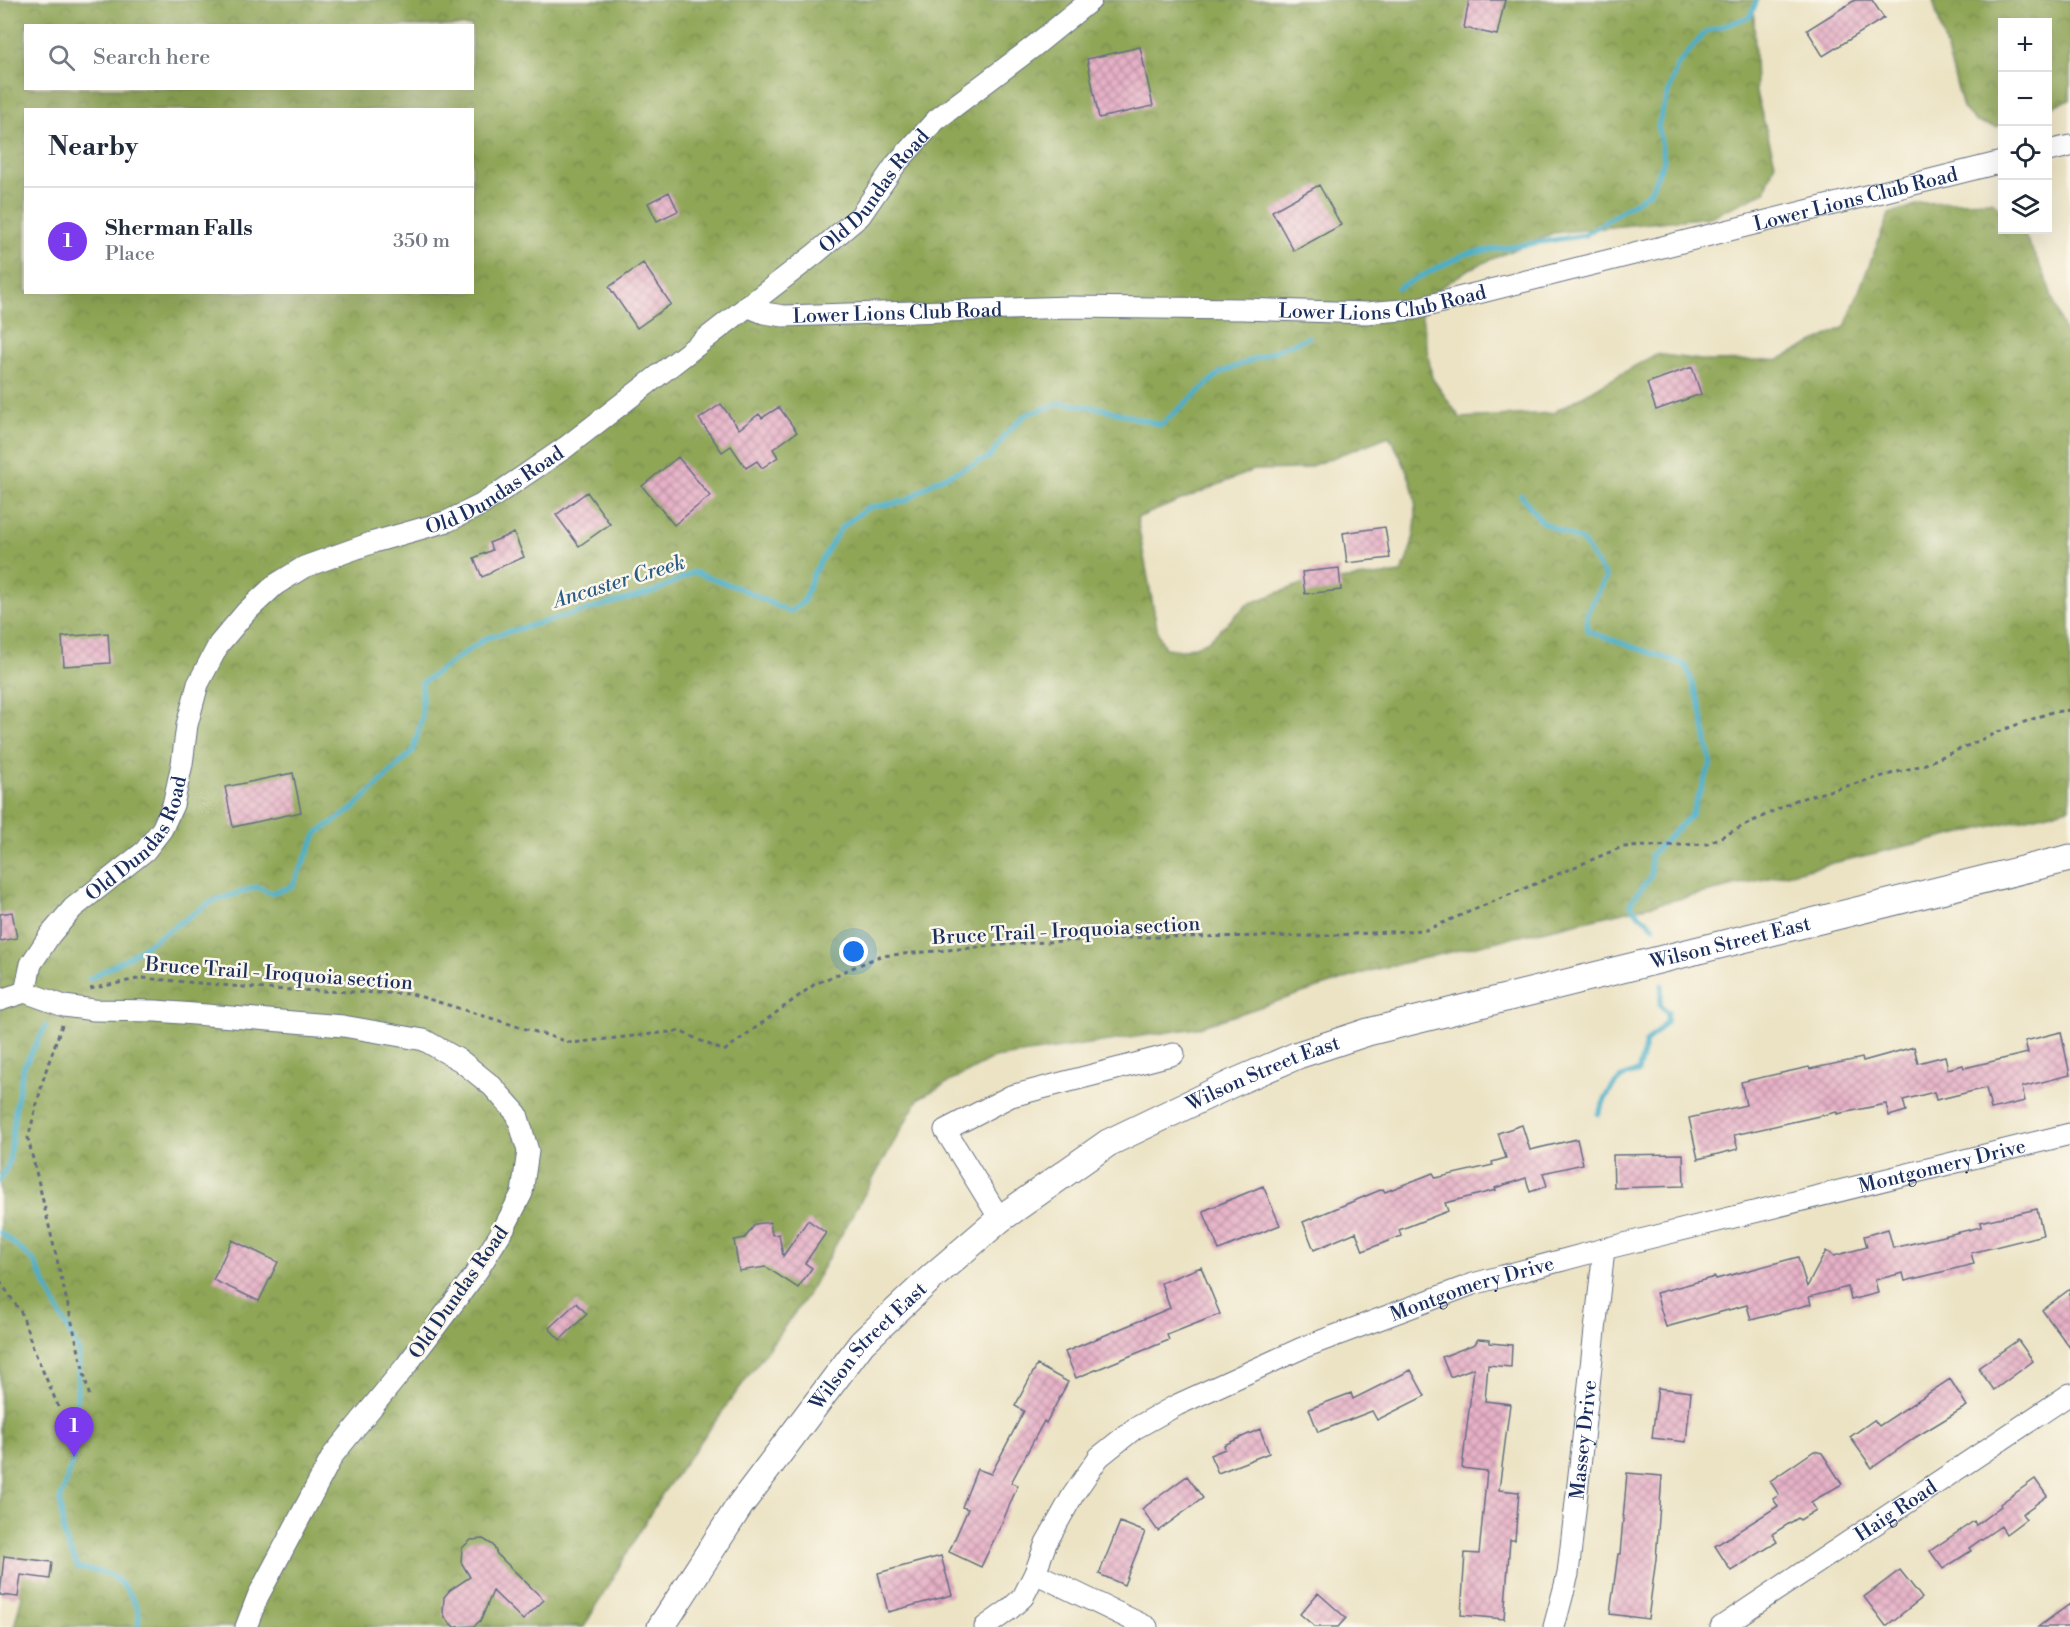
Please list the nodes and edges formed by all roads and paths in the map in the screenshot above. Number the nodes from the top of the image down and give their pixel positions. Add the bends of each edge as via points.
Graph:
1 (1091, 0) edge
2 (2070, 146) edge
3 (2052, 150) edge
4 (1998, 163) edge
5 (747, 306) junction
6 (2070, 710) edge
7 (2070, 858) edge
8 (33, 995) junction
9 (0, 1000) edge
10 (66, 1006) junction
11 (1174, 1054) dead end
12 (2070, 1134) edge
13 (1000, 1219) junction
14 (1604, 1249) junction
15 (0, 1281) edge
16 (2070, 1394) edge
17 (90, 1398) dead end
18 (59, 1408) dead end
19 (1035, 1573) junction
20 (246, 1627) edge
21 (661, 1627) edge
22 (985, 1627) edge
23 (1147, 1627) edge
24 (1554, 1627) edge
25 (1721, 1627) edge

1 - 5 street, Old Dundas Road via 936,120 896,164 860,216
2 - 3 street
4 - 5 street, Lower Lions Club Road via 1414,309 1366,313 1069,307 784,316
5 - 8 street, Old Dundas Road via 566,447 481,505 448,520 304,567 275,585 246,612 219,644 198,684 173,805 162,829 145,851 73,908 50,935 32,964
6 - 10 path, Bruce Trail - Iroquoia section via 2052,712 2008,728 1923,765 1796,800 1707,844 1622,847 1426,930 1027,943 880,956 815,984 724,1051 679,1031 572,1042 412,994 142,978 87,989
7 - 13 main road, Wilson Street East via 1368,1032 1298,1055 1108,1143
8 - 9 street
8 - 10 street, Old Dundas Road
10 - 17 path via 28,1138
10 - 20 street, Old Dundas Road via 343,1026 424,1040 461,1061 492,1086 517,1114 528,1151 522,1193 504,1228 474,1276 333,1455 263,1586
11 - 13 street via 1011,1096 945,1130
12 - 14 street, Montgomery Drive
13 - 21 main road, Wilson Street East via 862,1343 740,1505
14 - 19 street, Montgomery Drive via 1473,1284 1313,1344 1177,1405 1134,1429 1099,1456 1046,1543
14 - 24 street, Massey Drive via 1568,1574
15 - 18 path via 22,1314
16 - 25 street, Haig Road
19 - 22 street, Montgomery Drive via 1023,1596
19 - 23 street

